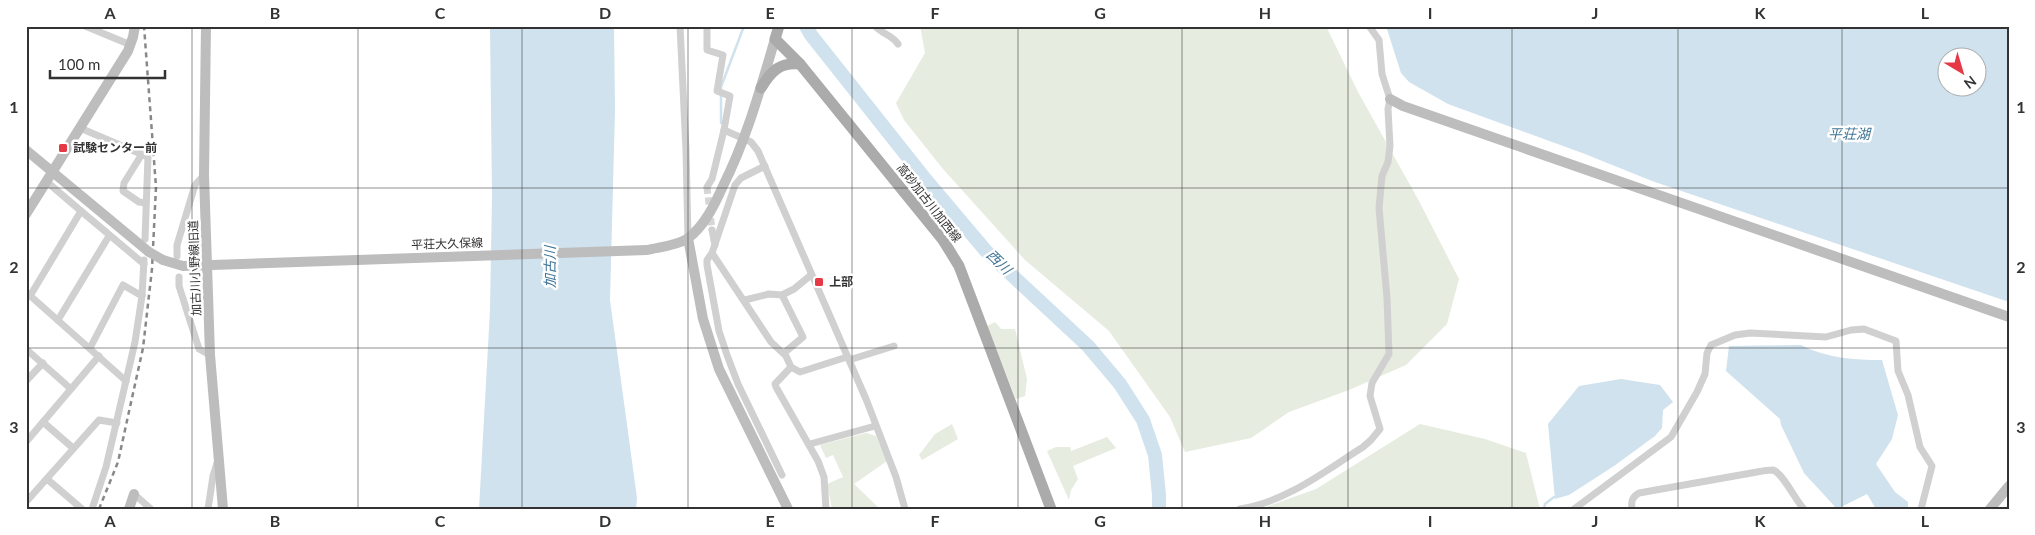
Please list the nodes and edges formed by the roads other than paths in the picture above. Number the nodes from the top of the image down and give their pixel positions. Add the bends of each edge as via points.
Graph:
1 (84, 26) edge
2 (135, 26) edge
3 (206, 26) edge
4 (680, 26) edge
5 (707, 26) edge
6 (779, 26) edge
7 (875, 26) edge
8 (1369, 26) edge
9 (775, 39) junction
10 (898, 44) dead end
11 (131, 45) junction
12 (800, 64) junction
13 (761, 88) junction
14 (1390, 99) junction
15 (80, 128) junction
16 (724, 130) junction
17 (745, 140) junction
18 (26, 150) edge
19 (145, 156) junction
20 (765, 166) junction
21 (53, 172) junction
22 (204, 174) junction
23 (47, 182) junction
24 (707, 187) tunnel mouth
25 (146, 203) junction
26 (81, 211) junction
27 (26, 214) edge
28 (712, 230) tunnel mouth
29 (109, 236) junction
30 (145, 239) dead end
31 (685, 240) junction
32 (714, 250) junction
33 (177, 256) dead end
34 (145, 259) junction
35 (212, 265) junction
36 (811, 275) junction
37 (179, 277) dead end
38 (28, 294) edge
39 (782, 295) junction
40 (142, 296) junction
41 (745, 300) junction
42 (2009, 317) edge
43 (58, 320) junction
44 (894, 346) dead end
45 (90, 348) junction
46 (26, 349) edge
47 (784, 353) junction
48 (210, 355) junction
49 (99, 356) junction
50 (848, 358) junction
51 (43, 364) junction
52 (790, 367) junction
53 (126, 380) junction
54 (26, 381) edge
55 (71, 389) junction
56 (43, 422) junction
57 (117, 423) junction
58 (875, 426) junction
59 (26, 442) edge
60 (810, 444) junction
61 (73, 448) junction
62 (220, 456) junction
63 (782, 475) dead end
64 (47, 479) junction
65 (2009, 486) edge
66 (134, 494) joint
67 (26, 502) edge
68 (82, 509) edge
69 (92, 509) edge
70 (129, 509) edge
71 (151, 509) edge
72 (208, 509) edge
73 (223, 509) edge
74 (788, 509) edge
75 (826, 509) edge
76 (905, 509) edge
77 (1051, 509) edge
78 (1240, 509) edge
79 (1574, 509) edge
80 (1632, 509) edge
81 (1804, 509) edge
82 (1921, 509) edge
83 (1990, 509) edge

1 - 11 street
2 - 11 street
3 - 22 street, 加古川小野線旧道
4 - 31 street via 686,150
5 - 16 street via 706,50 723,55 717,91 730,96
6 - 9 main road
7 - 10 street
8 - 14 street via 1379,40 1382,74
9 - 12 main road, 高砂加古川加西線
9 - 13 street
11 - 15 street
12 - 13 main road via 778,67
12 - 77 main road, 高砂加古川加西線 via 943,240 959,266
13 - 17 street
14 - 42 street
14 - 78 street via 1390,146 1382,176 1379,208 1389,354 1372,383 1370,396 1380,429 1363,447 1299,487 1280,497
15 - 19 street
15 - 21 street
16 - 17 street
16 - 24 street via 712,179
17 - 20 street via 755,146
17 - 31 street via 713,208
18 - 21 street, 平荘大久保線
19 - 25 street
19 - 25 street via 124,182 123,191
20 - 32 street via 741,178 735,185
20 - 36 street
21 - 23 street
21 - 34 street, 平荘大久保線
22 - 33 street via 195,186 177,245
22 - 35 street, 加古川小野線旧道
23 - 26 street
23 - 27 street
25 - 30 street
26 - 29 street
26 - 38 street
28 - 32 street
29 - 34 street
29 - 43 street
31 - 35 street, 平荘大久保線 via 646,250
31 - 74 street via 716,361
32 - 41 street
32 - 63 street via 707,265 720,331 738,384
34 - 35 street, 平荘大久保線, bridge via 183,266
34 - 40 street
35 - 48 street, 加古川小野線旧道
36 - 39 street
36 - 50 street
37 - 48 street via 199,349
38 - 43 street
39 - 41 street via 769,294
39 - 47 street via 804,338
40 - 45 street via 123,285
40 - 53 street
41 - 47 street via 771,342
43 - 45 street
44 - 50 street
45 - 49 street
46 - 51 street
47 - 52 street
48 - 62 street, 加古川小野線旧道
49 - 53 street
49 - 55 street
50 - 52 street via 800,372
50 - 58 street
51 - 54 street
51 - 55 street
52 - 60 street via 775,384 797,427
53 - 57 street
55 - 56 street
56 - 59 street
56 - 61 street
57 - 61 street via 99,420
57 - 69 street
58 - 60 street
58 - 76 street
60 - 75 street via 824,478
61 - 64 street
62 - 72 street
62 - 73 street, 加古川小野線旧道
64 - 67 street
64 - 68 street
65 - 83 street
66 - 70 street
66 - 71 street
79 - 82 street via 1671,437 1705,374 1710,345 1750,333 1826,337 1864,329 1896,342 1898,371 1908,395 1920,447 1932,466
80 - 81 street via 1631,501 1638,493 1774,470

